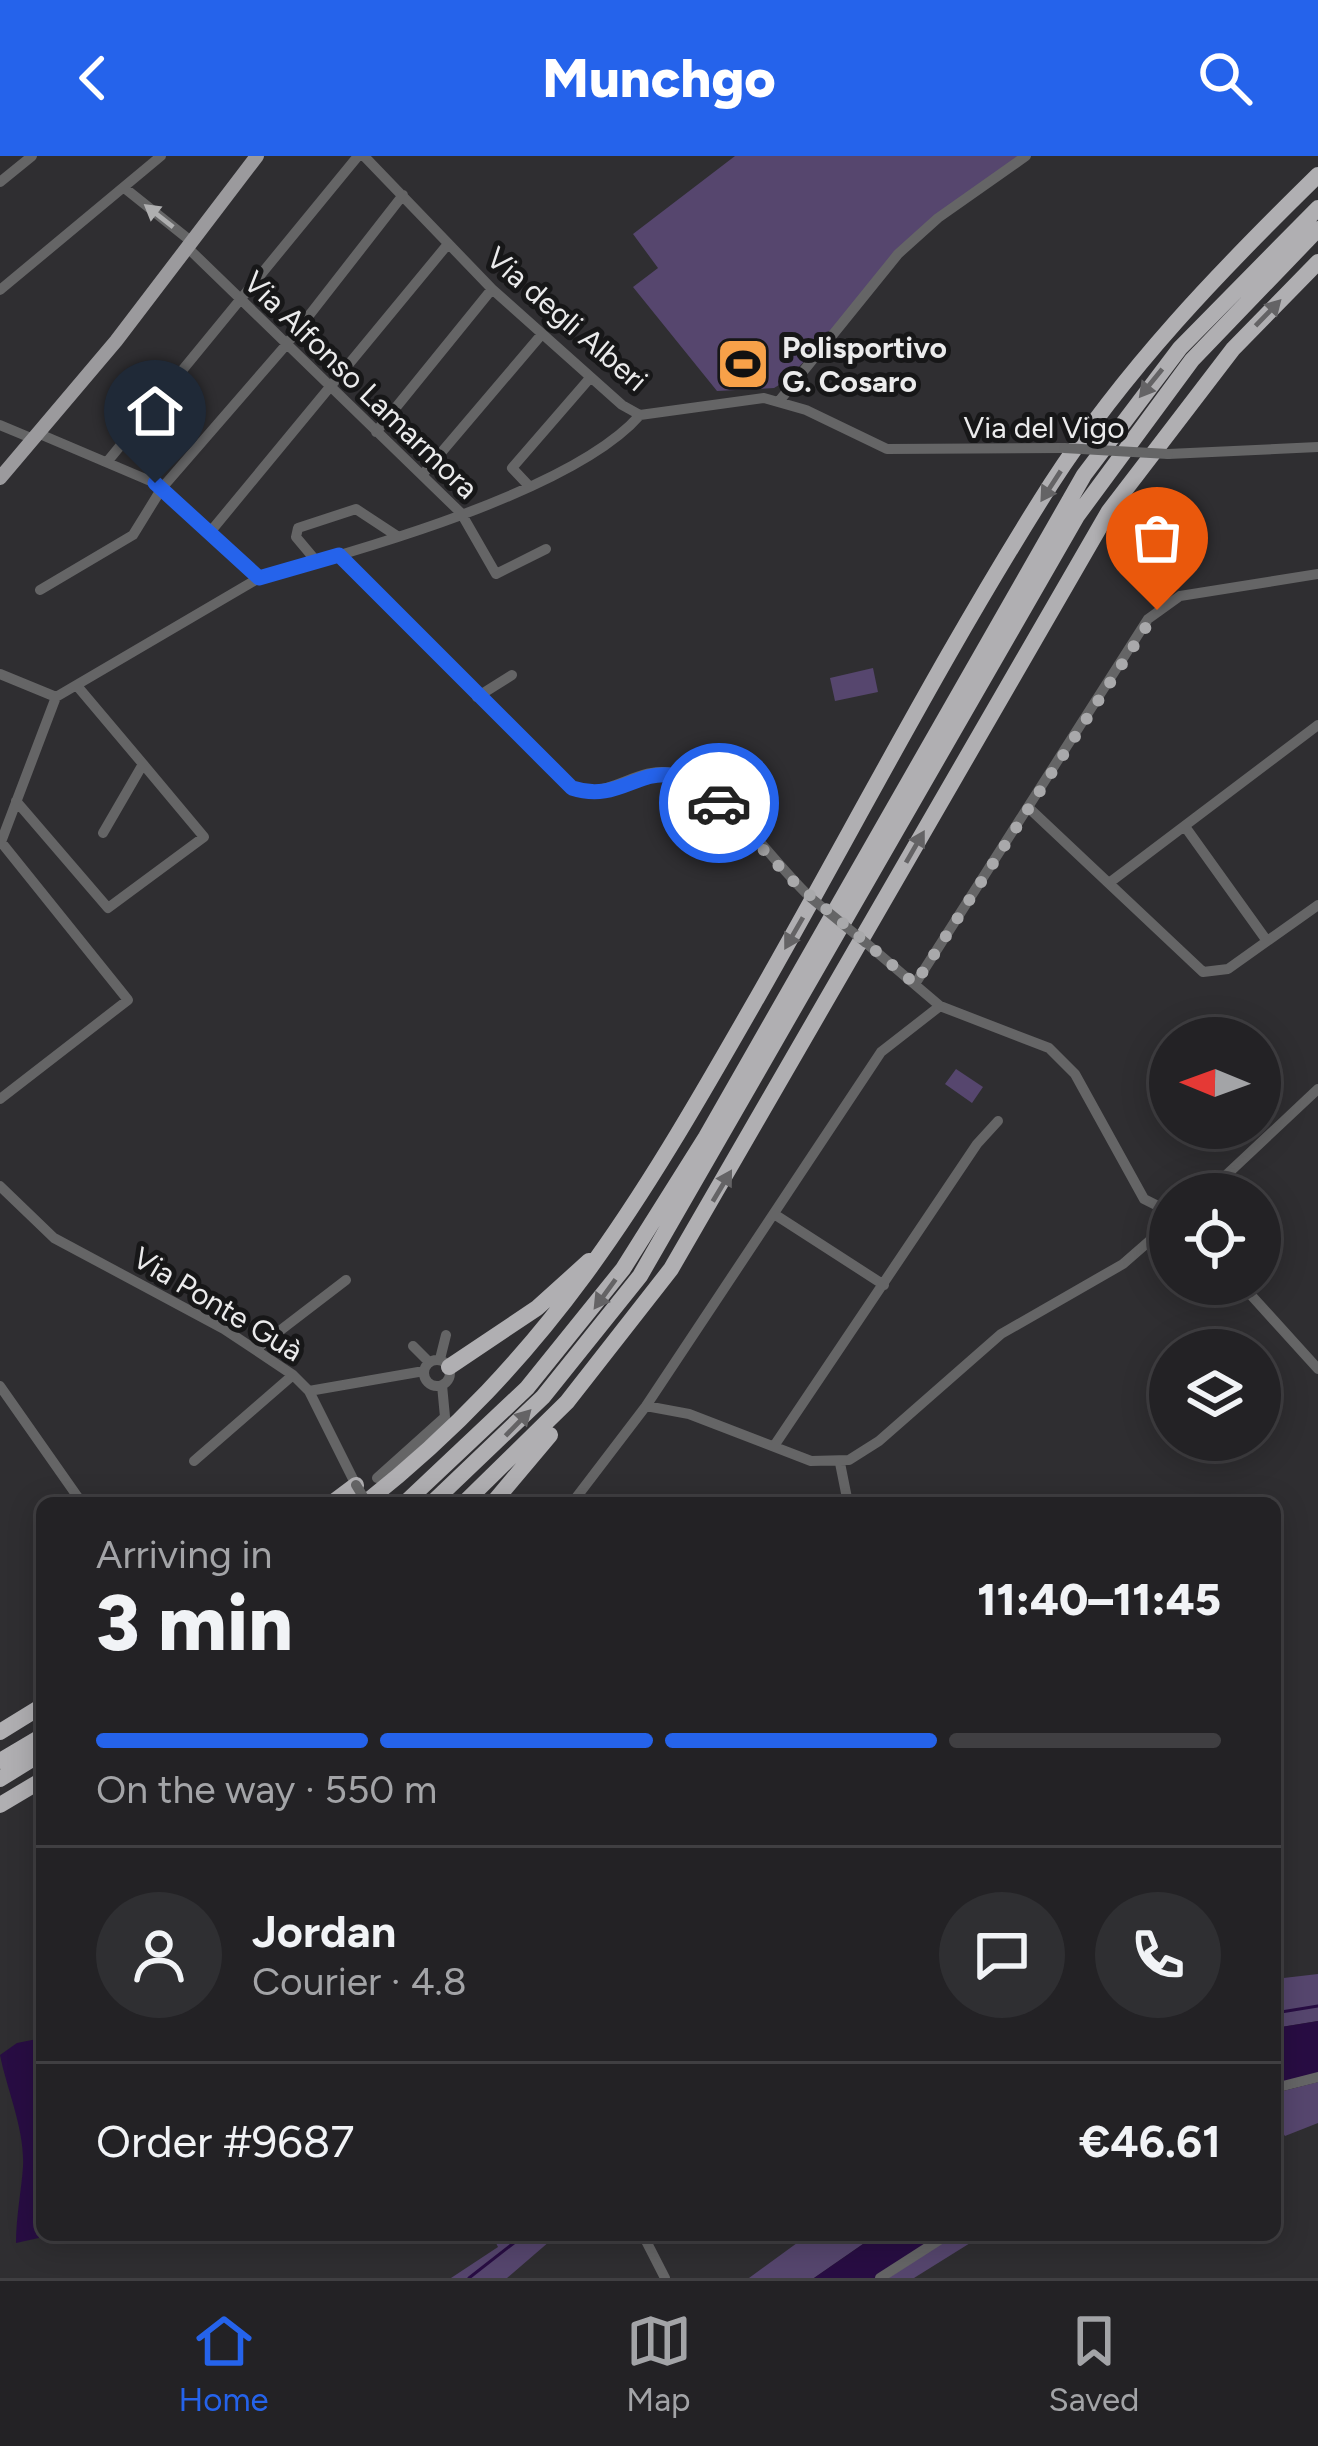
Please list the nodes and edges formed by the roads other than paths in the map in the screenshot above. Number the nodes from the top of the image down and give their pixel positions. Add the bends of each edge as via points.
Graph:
1 (32, 156) edge
2 (161, 156) edge
3 (256, 156) edge
4 (1027, 156) edge
5 (367, 157) edge
6 (1318, 175) edge
7 (0, 182) edge
8 (127, 190) junction
9 (403, 195) junction
10 (1318, 208) edge
11 (1318, 230) edge
12 (448, 244) junction
13 (191, 246) junction
14 (1318, 262) edge
15 (492, 289) junction
16 (0, 290) edge
17 (241, 302) junction
18 (542, 334) junction
19 (286, 345) junction
20 (590, 378) junction
21 (330, 384) junction
22 (781, 400) junction
23 (640, 415) junction
24 (0, 425) edge
25 (376, 432) junction
26 (36, 437) junction
27 (1318, 448) edge
28 (107, 462) junction
29 (423, 474) junction
30 (0, 478) edge
31 (529, 486) junction
32 (162, 488) junction
33 (461, 513) junction
34 (211, 531) junction
35 (397, 536) junction
36 (546, 549) dead end
37 (339, 555) junction
38 (317, 562) junction
39 (1318, 574) edge
40 (259, 578) junction
41 (40, 590) dead end
42 (0, 674) edge
43 (512, 675) dead end
44 (78, 687) junction
45 (56, 697) junction
46 (476, 697) junction
47 (1318, 725) edge
48 (143, 764) junction
49 (16, 801) junction
50 (1031, 810) junction
51 (1186, 828) junction
52 (104, 833) dead end
53 (0, 842) edge
54 (1109, 883) junction
55 (1318, 905) edge
56 (1267, 941) junction
57 (915, 984) junction
58 (940, 1006) junction
59 (1318, 1089) edge
60 (0, 1099) edge
61 (998, 1121) dead end
62 (677, 1138) junction
63 (1228, 1173) edge
64 (0, 1186) edge
65 (1149, 1202) edge
66 (774, 1214) junction
67 (1149, 1241) edge
68 (671, 1269) junction
69 (346, 1280) dead end
70 (884, 1285) junction
71 (1259, 1305) edge
72 (446, 1335) dead end
73 (413, 1346) dead end
74 (256, 1348) junction
75 (435, 1365) junction
76 (1318, 1369) edge
77 (293, 1375) junction
78 (442, 1385) junction
79 (0, 1386) edge
80 (309, 1391) junction
81 (646, 1406) junction
82 (774, 1446) junction
83 (194, 1460) dead end
84 (840, 1462) junction
85 (376, 1478) dead end
86 (356, 1485) junction
87 (78, 1497) edge
88 (340, 1497) edge
89 (363, 1497) edge
90 (373, 1497) edge
91 (411, 1497) edge
92 (438, 1497) edge
93 (470, 1497) edge
94 (498, 1497) edge
95 (577, 1497) edge
96 (847, 1497) edge
97 (36, 1710) edge
98 (0, 1732) edge
99 (36, 1740) edge
100 (36, 1757) edge
101 (0, 1761) edge
102 (0, 1779) edge
103 (36, 1784) edge
104 (0, 1805) edge
105 (1318, 2077) edge
106 (1281, 2086) edge
107 (647, 2241) edge
108 (938, 2241) edge
109 (665, 2278) edge
110 (880, 2278) edge

1 - 7 street
2 - 8 street
3 - 13 main road
4 - 22 street via 898,254
5 - 9 street, Via degli Alberi
5 - 17 street
6 -> 62 highway via 1158,340 1052,484
13 -> 8 street, Via Alfonso Lamarmora
8 - 16 street
9 - 12 street, Via degli Alberi
9 - 19 street
10 -> 91 highway via 1190,336 1084,475 623,1269 527,1388
92 -> 11 highway via 543,1397 649,1263 1077,516 1192,360
12 - 15 street, Via degli Alberi
12 - 21 street
13 - 17 street, Via Alfonso Lamarmora
13 - 26 main road
68 -> 14 highway via 1109,511 1233,349
15 - 18 street, Via degli Alberi
15 - 25 street
17 - 19 street, Via Alfonso Lamarmora
17 - 28 street
18 - 20 street, Via degli Alberi
18 - 29 street
19 - 21 street, Via Alfonso Lamarmora
19 - 32 street
20 - 23 street, Via degli Alberi
20 - 31 street via 512,468
21 - 25 street, Via Alfonso Lamarmora
21 - 34 street
22 - 23 street, Via degli Alberi
22 - 27 street, Via del Vigo, bridge via 887,449
23 - 31 street
24 - 26 street
25 - 29 street, Via Alfonso Lamarmora
26 - 28 street
26 - 30 main road
28 - 32 street
29 - 33 street, Via Alfonso Lamarmora
31 - 33 street
32 - 34 street
32 - 41 street via 133,536
33 - 35 street
33 - 36 street, Via Alfonso Lamarmora via 496,574
34 - 40 street
35 - 37 street
35 - 38 street via 356,508 307,521 296,537
37 - 38 street
37 - 46 street
38 - 40 street
39 - 50 street via 1167,602 1148,619
40 - 44 street
42 - 45 street
43 - 46 street
44 - 45 street
44 - 48 street
45 - 49 street
46 - 57 street, bridge via 572,788 596,792 655,772 694,783 811,898
47 - 51 street
48 - 49 street via 204,837 107,908
48 - 52 street
49 - 53 street
50 - 54 street
50 - 57 street
51 - 54 street
51 - 56 street
53 - 60 street via 128,1000
54 - 56 street via 1194,968 1221,973
55 - 56 street
57 - 58 street
58 - 65 street via 1049,1048 1075,1073
58 - 66 street via 881,1052
59 - 63 street
61 - 70 street
62 - 75 highway via 593,1256 537,1309
62 - 90 highway via 594,1269 529,1350
64 - 74 street, Via Ponte Guà via 54,1238
66 - 70 street
66 - 81 street
67 - 84 street via 1001,1334 879,1441
68 - 93 highway via 567,1402
68 - 94 highway via 620,1349
69 - 74 street
70 - 82 street
71 - 76 street
72 - 75 street
73 - 75 street
74 - 77 street, Via Ponte Guà
75 - 78 street via 429,1383
75 - 78 street via 451,1375
75 - 80 street
77 - 80 street, Via Ponte Guà
77 - 83 street
78 - 85 street via 445,1417
79 - 87 street
80 - 86 street, Via Ponte Guà
81 - 82 street
81 - 95 street
82 - 84 street
84 - 96 street
86 - 88 highway
86 - 89 street, Via Ponte Guà, bridge
97 - 98 highway
99 - 101 highway
100 - 102 highway
103 - 104 highway
105 - 106 street
107 - 109 street
108 - 110 street

